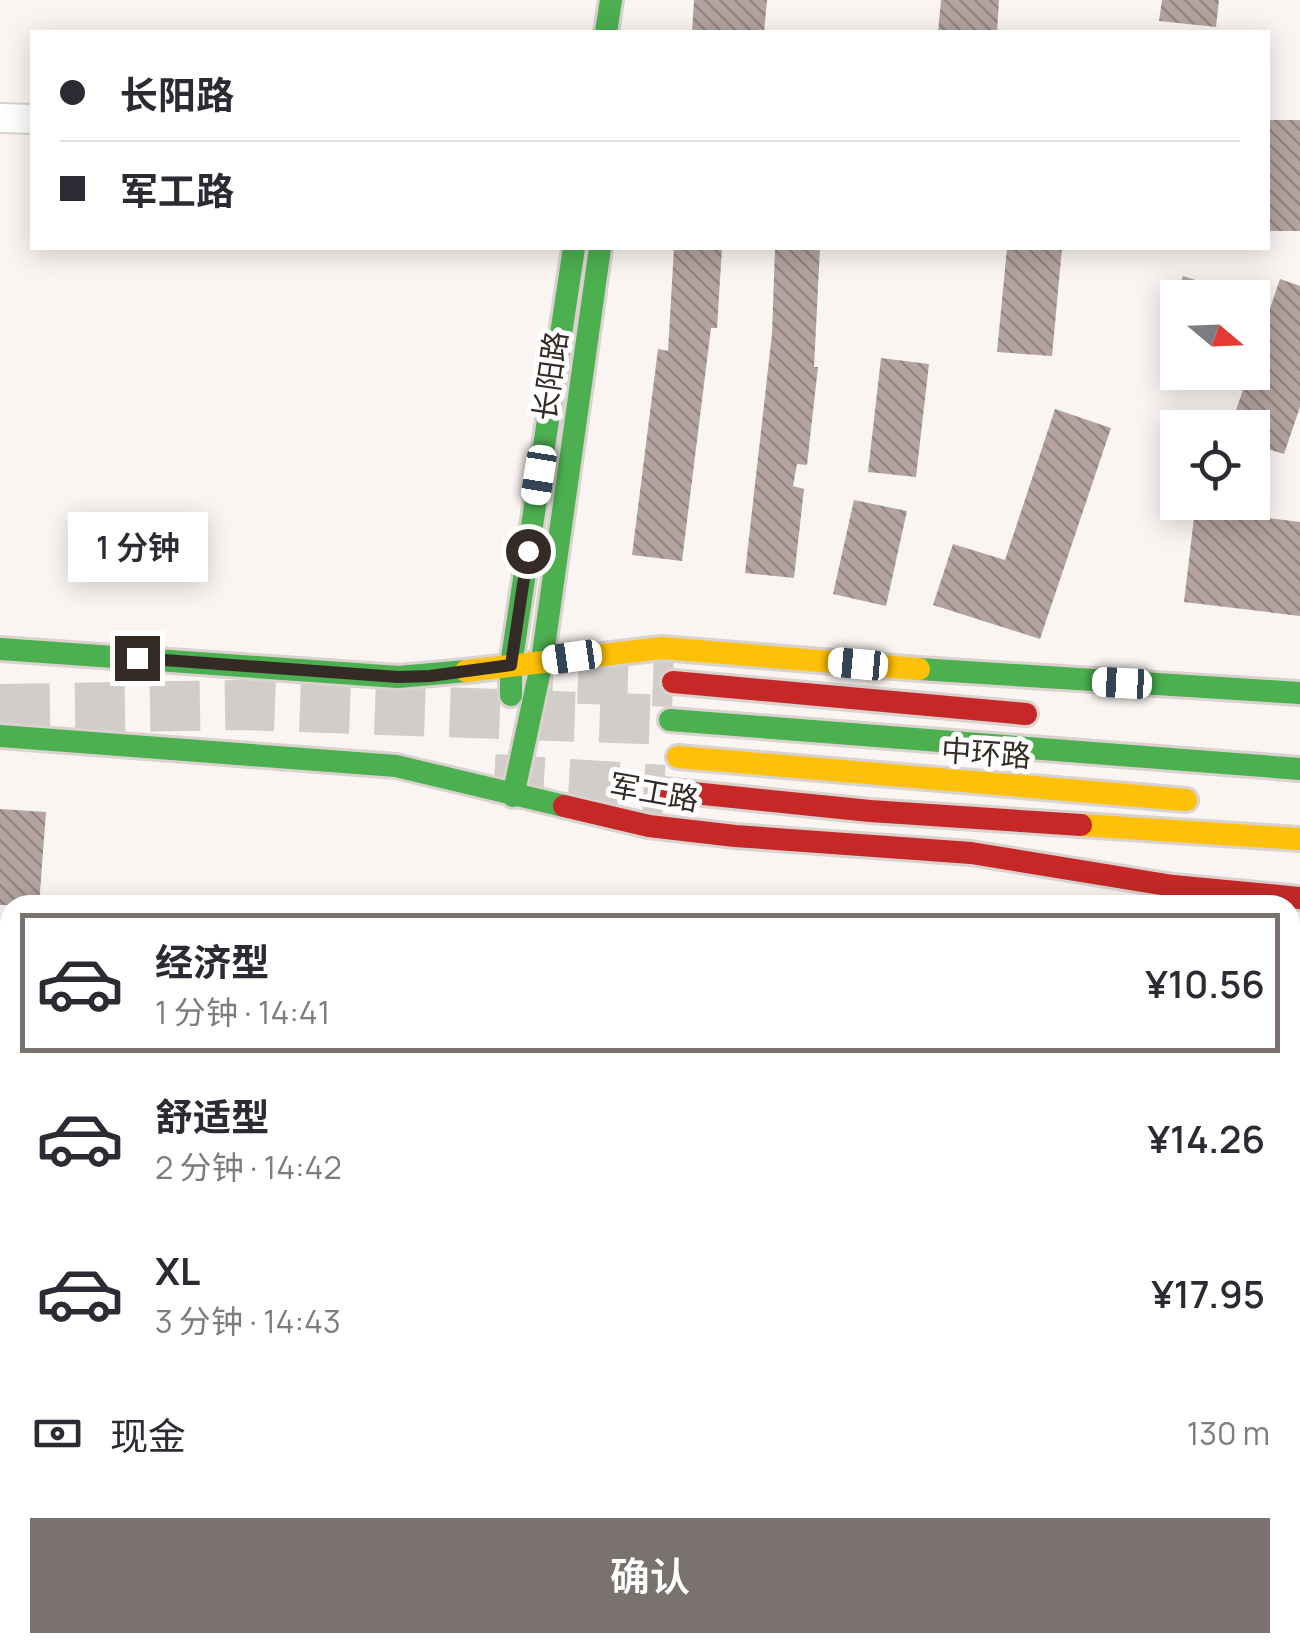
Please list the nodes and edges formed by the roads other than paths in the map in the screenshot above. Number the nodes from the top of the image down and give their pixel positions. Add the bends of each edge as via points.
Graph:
1 (611, 0) edge
2 (606, 30) edge
3 (0, 118) edge
4 (30, 119) edge
5 (574, 250) edge
6 (600, 250) edge
7 (0, 649) edge
8 (542, 661) junction
9 (511, 665) junction
10 (673, 682) tunnel mouth
11 (1300, 693) edge
12 (1050, 717) dead end
13 (670, 720) tunnel mouth
14 (0, 736) edge
15 (668, 756) dead end
16 (1300, 769) edge
17 (664, 790) tunnel mouth
18 (513, 796) junction
19 (1203, 801) dead end
20 (1107, 829) junction
21 (1300, 839) edge
22 (1300, 861) edge
23 (1268, 895) edge

1 - 2 main road
3 - 4 street
5 - 9 main road, 长阳路
6 - 8 main road, 长阳路
7 - 9 main road via 398,677
8 - 9 main road
8 - 11 main road via 662,648
8 - 18 main road, 长阳路
9 - 18 main road, 长阳路
10 - 12 main road
13 - 16 main road, 中环路
14 - 18 main road, 军工路 via 396,766
15 - 19 main road, 中环路
17 - 20 main road
18 - 23 main road, 军工路 via 662,828 971,853
20 - 21 main road
20 - 22 main road

